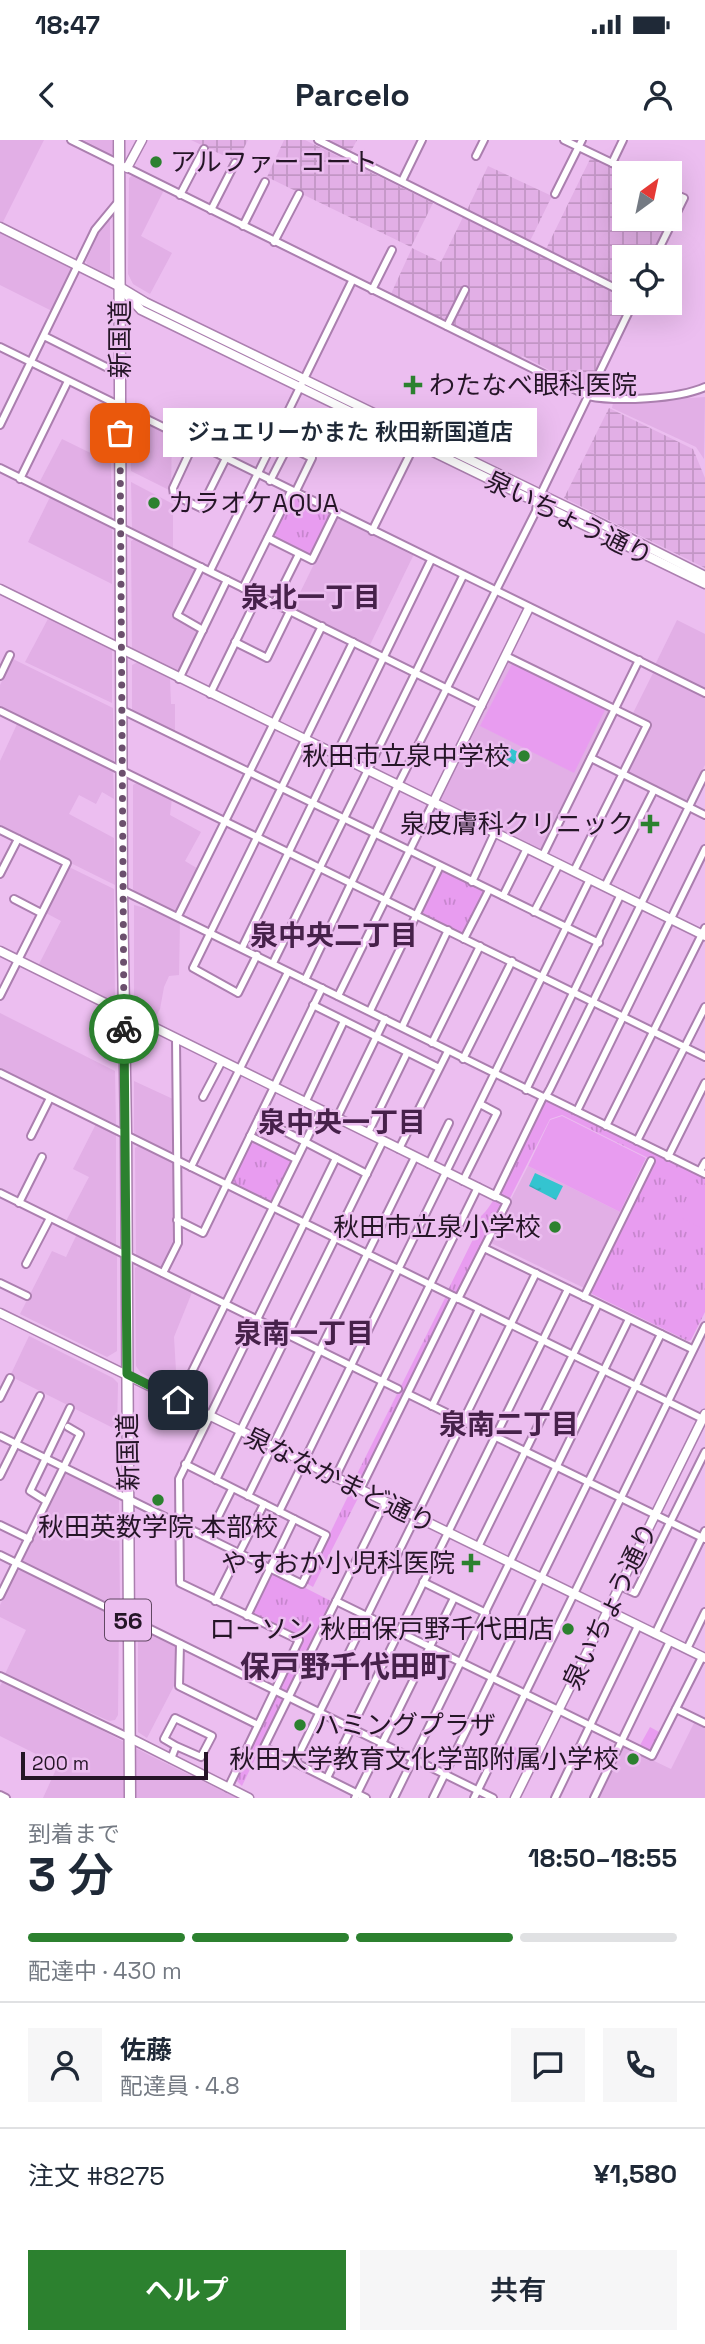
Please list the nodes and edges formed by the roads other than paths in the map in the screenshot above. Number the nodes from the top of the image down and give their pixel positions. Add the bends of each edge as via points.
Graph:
1 (71, 140) edge
2 (119, 140) edge
3 (142, 140) edge
4 (318, 140) edge
5 (422, 140) edge
6 (484, 140) edge
7 (564, 140) edge
8 (623, 140) edge
9 (580, 144) edge
10 (204, 149) dead end
11 (476, 156) dead end
12 (613, 161) edge
13 (235, 163) dead end
14 (612, 163) edge
15 (123, 166) junction
16 (402, 181) junction
17 (265, 182) dead end
18 (299, 194) dead end
19 (555, 194) dead end
20 (180, 195) junction
21 (119, 201) junction
22 (211, 210) junction
23 (0, 226) edge
24 (243, 226) junction
25 (274, 242) junction
26 (392, 250) dead end
27 (78, 265) junction
28 (352, 281) junction
29 (612, 286) edge
30 (121, 287) junction
31 (372, 290) junction
32 (465, 290) dead end
33 (628, 315) edge
34 (447, 326) junction
35 (44, 336) junction
36 (0, 347) edge
37 (31, 363) junction
38 (120, 370) junction
39 (68, 381) junction
40 (303, 384) junction
41 (705, 387) edge
42 (588, 396) junction
43 (120, 406) junction
44 (0, 425) edge
45 (417, 439) junction
46 (194, 443) junction
47 (226, 458) junction
48 (0, 468) edge
49 (258, 475) junction
50 (20, 479) junction
51 (270, 481) junction
52 (293, 492) junction
53 (539, 498) junction
54 (335, 513) junction
55 (121, 528) junction
56 (372, 531) junction
57 (268, 538) junction
58 (299, 554) junction
59 (431, 560) junction
60 (201, 567) junction
61 (210, 571) junction
62 (463, 576) junction
63 (705, 576) edge
64 (227, 580) junction
65 (705, 584) edge
66 (243, 588) junction
67 (0, 589) edge
68 (495, 591) junction
69 (258, 596) junction
70 (274, 604) junction
71 (529, 608) junction
72 (290, 611) junction
73 (322, 626) junction
74 (203, 630) junction
75 (235, 642) junction
76 (353, 642) junction
77 (122, 650) junction
78 (10, 655) dead end
79 (506, 656) junction
80 (384, 657) junction
81 (639, 660) junction
82 (415, 672) junction
83 (0, 676) edge
84 (179, 678) junction
85 (447, 689) junction
86 (705, 693) edge
87 (210, 694) junction
88 (482, 706) junction
89 (615, 709) junction
90 (122, 710) junction
91 (1, 713) edge
92 (273, 725) junction
93 (304, 740) junction
94 (336, 755) junction
95 (590, 758) junction
96 (368, 770) junction
97 (122, 772) junction
98 (250, 773) junction
99 (622, 774) junction
100 (705, 774) edge
101 (398, 785) junction
102 (281, 788) junction
103 (654, 790) junction
104 (433, 803) junction
105 (313, 804) junction
106 (689, 807) junction
107 (705, 815) edge
108 (344, 818) junction
109 (226, 822) junction
110 (0, 830) edge
111 (495, 832) junction
112 (376, 834) junction
113 (257, 837) junction
114 (18, 839) junction
115 (527, 848) junction
116 (705, 849) edge
117 (410, 851) junction
118 (288, 853) junction
119 (543, 855) junction
120 (559, 864) junction
121 (440, 866) junction
122 (319, 868) junction
123 (574, 871) junction
124 (0, 874) edge
125 (590, 879) junction
126 (472, 881) junction
127 (351, 884) junction
128 (605, 886) junction
129 (122, 890) junction
130 (489, 890) junction
131 (621, 894) junction
132 (503, 896) junction
133 (14, 899) dead end
134 (386, 901) junction
135 (640, 904) junction
136 (534, 912) junction
137 (41, 913) junction
138 (417, 915) junction
139 (178, 916) junction
140 (670, 919) junction
141 (566, 928) junction
142 (448, 930) junction
143 (211, 932) junction
144 (704, 933) edge
145 (464, 939) junction
146 (599, 943) junction
147 (480, 946) junction
148 (242, 948) junction
149 (0, 951) edge
150 (257, 956) junction
151 (18, 960) junction
152 (512, 961) junction
153 (273, 963) junction
154 (288, 972) junction
155 (542, 977) junction
156 (305, 980) junction
157 (322, 988) junction
158 (573, 993) junction
159 (0, 996) edge
160 (338, 996) junction
161 (592, 1002) junction
162 (313, 1005) junction
163 (705, 1007) edge
164 (370, 1011) junction
165 (124, 1014) junction
166 (623, 1016) junction
167 (385, 1019) junction
168 (344, 1021) junction
169 (402, 1027) junction
170 (653, 1032) junction
171 (376, 1037) junction
172 (176, 1039) junction
173 (432, 1043) junction
174 (684, 1047) junction
175 (448, 1051) junction
176 (407, 1053) junction
177 (705, 1057) edge
178 (463, 1059) junction
179 (222, 1061) junction
180 (439, 1068) junction
181 (239, 1070) junction
182 (0, 1073) edge
183 (494, 1074) junction
184 (705, 1083) edge
185 (274, 1087) junction
186 (526, 1090) junction
187 (203, 1097) dead end
188 (544, 1097) junction
189 (50, 1098) junction
190 (305, 1102) junction
191 (480, 1104) junction
192 (321, 1110) junction
193 (577, 1111) junction
194 (258, 1118) junction
195 (337, 1118) junction
196 (449, 1123) dead end
197 (606, 1126) junction
198 (368, 1133) junction
199 (126, 1135) junction
200 (31, 1136) dead end
201 (250, 1136) junction
202 (383, 1141) junction
203 (637, 1141) junction
204 (304, 1142) junction
205 (399, 1149) junction
206 (42, 1157) dead end
207 (415, 1157) junction
208 (668, 1157) junction
209 (336, 1158) junction
210 (296, 1159) junction
211 (176, 1160) junction
212 (651, 1161) dead end
213 (705, 1162) edge
214 (429, 1164) junction
215 (191, 1167) junction
216 (446, 1172) junction
217 (703, 1173) edge
218 (367, 1174) junction
219 (463, 1181) junction
220 (227, 1185) junction
221 (478, 1187) junction
222 (2, 1193) edge
223 (495, 1196) junction
224 (0, 1202) edge
225 (19, 1203) junction
226 (272, 1208) junction
227 (50, 1218) junction
228 (177, 1220) junction
229 (304, 1223) junction
230 (335, 1239) junction
231 (484, 1248) junction
232 (126, 1254) junction
233 (367, 1254) junction
234 (26, 1264) dead end
235 (398, 1269) junction
236 (163, 1273) junction
237 (536, 1273) junction
238 (0, 1283) edge
239 (429, 1285) junction
240 (568, 1289) junction
241 (27, 1296) dead end
242 (584, 1297) junction
243 (457, 1298) junction
244 (226, 1304) junction
245 (598, 1304) junction
246 (479, 1309) junction
247 (0, 1313) edge
248 (629, 1318) junction
249 (256, 1320) junction
250 (510, 1325) junction
251 (705, 1326) edge
252 (661, 1334) junction
253 (288, 1335) junction
254 (542, 1340) junction
255 (692, 1349) junction
256 (320, 1351) junction
257 (573, 1355) junction
258 (351, 1366) junction
259 (603, 1369) junction
260 (127, 1374) junction
261 (10, 1378) dead end
262 (382, 1381) junction
263 (635, 1385) junction
264 (398, 1389) dead end
265 (408, 1394) junction
266 (40, 1396) dead end
267 (0, 1398) edge
268 (178, 1400) junction
269 (667, 1401) junction
270 (432, 1406) junction
271 (70, 1408) dead end
272 (209, 1416) junction
273 (704, 1418) edge
274 (463, 1421) junction
275 (68, 1427) dead end
276 (241, 1432) junction
277 (0, 1436) edge
278 (494, 1436) junction
279 (15, 1443) junction
280 (272, 1447) junction
281 (526, 1452) junction
282 (705, 1452) edge
283 (45, 1457) junction
284 (304, 1462) junction
285 (185, 1464) junction
286 (63, 1466) junction
287 (558, 1466) junction
288 (0, 1476) edge
289 (335, 1478) junction
290 (216, 1480) junction
291 (589, 1482) junction
292 (232, 1489) junction
293 (360, 1490) junction
294 (248, 1496) junction
295 (621, 1497) junction
296 (128, 1498) junction
297 (46, 1501) junction
298 (385, 1502) junction
299 (264, 1504) junction
300 (279, 1512) junction
301 (654, 1515) junction
302 (416, 1517) junction
303 (294, 1519) junction
304 (670, 1522) junction
305 (178, 1523) junction
306 (0, 1525) edge
307 (447, 1532) junction
308 (704, 1536) edge
309 (208, 1537) junction
310 (29, 1539) junction
311 (478, 1547) junction
312 (239, 1554) junction
313 (0, 1555) edge
314 (510, 1563) junction
315 (17, 1564) junction
316 (270, 1569) junction
317 (541, 1578) junction
318 (423, 1582) junction
319 (620, 1586) junction
320 (2, 1587) edge
321 (574, 1595) junction
322 (0, 1597) edge
323 (454, 1598) junction
324 (215, 1601) junction
325 (336, 1601) junction
326 (607, 1611) junction
327 (705, 1612) edge
328 (486, 1613) junction
329 (247, 1616) junction
330 (367, 1616) junction
331 (128, 1618) junction
332 (638, 1626) junction
333 (398, 1631) junction
334 (655, 1634) junction
335 (670, 1641) junction
336 (180, 1644) junction
337 (430, 1647) junction
338 (687, 1649) junction
339 (704, 1657) edge
340 (461, 1662) junction
341 (0, 1676) edge
342 (492, 1677) junction
343 (275, 1691) junction
344 (526, 1694) junction
345 (289, 1698) junction
346 (676, 1709) junction
347 (558, 1710) junction
348 (320, 1713) junction
349 (705, 1723) edge
350 (258, 1725) junction
351 (590, 1726) junction
352 (351, 1728) junction
353 (130, 1738) junction
354 (622, 1741) junction
355 (382, 1743) junction
356 (176, 1746) junction
357 (199, 1756) junction
358 (171, 1759) junction
359 (413, 1759) junction
360 (295, 1762) junction
361 (190, 1769) junction
362 (444, 1774) junction
363 (327, 1778) junction
364 (228, 1788) junction
365 (478, 1791) junction
366 (0, 1795) edge
367 (356, 1796) edge
368 (6, 1798) edge
369 (130, 1798) edge
370 (249, 1798) edge
371 (366, 1798) edge
372 (394, 1798) edge
373 (433, 1798) edge
374 (474, 1798) edge
375 (494, 1798) edge
376 (515, 1798) edge
377 (555, 1798) edge
378 (594, 1798) edge

1 - 15 street
2 - 15 main road, 新国道 / 56
3 - 15 street
4 - 16 street
5 - 16 street
6 - 11 street
7 - 9 street
8 - 12 street
9 - 14 street
9 - 19 street
10 - 20 street
13 - 22 street
15 - 20 street
15 - 21 main road, 新国道 / 56
16 - 29 street
17 - 24 street
18 - 25 street
20 - 22 street
21 - 27 street via 100,222
21 - 30 main road, 新国道 / 56
22 - 24 street
23 - 27 street, 泉いちょう通り
24 - 25 street
25 - 28 street
26 - 31 street
27 - 30 street, 泉いちょう通り
27 - 35 street
28 - 31 street
28 - 40 street
30 - 38 main road, 新国道 / 56
30 - 40 street, 泉いちょう通り via 141,310
31 - 34 street
32 - 34 street
33 - 42 street
34 - 42 street
35 - 37 street
35 - 38 street
36 - 37 street
37 - 39 street
37 - 44 street
38 - 43 main road, 新国道 / 56
39 - 43 street
39 - 50 street
40 - 45 street, 泉いちょう通り
40 - 49 street
41 - 42 street via 690,394 606,400
42 - 53 street
43 - 46 street
43 - 55 main road, 新国道 / 56
45 - 53 street, 泉いちょう通り
45 - 56 street
46 - 47 street
46 - 47 street via 173,488 174,495 201,508
47 - 49 street
48 - 50 street
49 - 51 street
49 - 61 street
50 - 55 street
51 - 52 street
51 - 52 street via 288,446 312,458
52 - 54 street
52 - 57 street
53 - 63 street, 泉いちょう通り
53 - 65 street, 泉いちょう通り
53 - 68 street
54 - 56 street
54 - 58 street via 312,560
55 - 60 street
55 - 77 main road, 新国道 / 56
56 - 59 street
57 - 58 street
57 - 66 street
58 - 70 street
59 - 62 street
59 - 80 street
60 - 61 street
60 - 74 street via 177,615
61 - 64 street
62 - 68 street
62 - 82 street
64 - 66 street
64 - 74 street
66 - 69 street
67 - 77 street
68 - 71 street
68 - 85 street
69 - 70 street
69 - 75 street
70 - 72 street
71 - 79 street
71 - 81 street
72 - 73 street
72 - 75 street via 267,658
73 - 76 street
73 - 92 street
74 - 84 street
75 - 87 street
76 - 80 street
76 - 93 street
77 - 84 street
77 - 90 main road, 新国道 / 56
78 - 83 street
79 - 88 street
79 - 89 street
80 - 82 street
80 - 94 street
81 - 86 street
81 - 89 street
82 - 85 street
82 - 96 street
84 - 87 street
85 - 88 street
85 - 101 street
87 - 92 street
88 - 104 street
89 - 95 street
89 - 99 street via 647,725
90 - 97 main road, 新国道 / 56
90 - 98 street
91 - 97 street
92 - 93 street
92 - 98 street
93 - 94 street
93 - 102 street
94 - 96 street
94 - 105 street
95 - 99 street
95 - 119 street
96 - 101 street
96 - 108 street
97 - 109 street
97 - 129 main road, 新国道 / 56
98 - 102 street
98 - 109 street
99 - 103 street
99 - 123 street
100 - 106 street
101 - 104 street
101 - 112 street
102 - 105 street
102 - 113 street
103 - 106 street
103 - 128 street
104 - 111 street
104 - 117 street
105 - 108 street
105 - 118 street
106 - 107 street
106 - 135 street
108 - 112 street
108 - 122 street
109 - 113 street
109 - 139 street
110 - 114 street
111 - 115 street
111 - 126 street
112 - 117 street
112 - 127 street
113 - 118 street
113 - 143 street
114 - 124 street
114 - 137 street via 67,863
115 - 119 street
115 - 132 street
116 - 140 street
117 - 121 street
117 - 134 street
118 - 122 street
118 - 148 street
119 - 120 street
120 - 123 street
120 - 136 street
121 - 126 street
121 - 138 street
122 - 127 street
122 - 153 street
123 - 125 street
125 - 128 street
125 - 141 street
126 - 130 street
127 - 134 street
127 - 156 street
128 - 131 street
129 - 139 street
129 - 165 main road, 新国道 / 56
130 - 132 street
130 - 145 street
131 - 135 street
131 - 146 street
132 - 136 street
133 - 137 street
134 - 138 street
134 - 160 street
135 - 140 street
135 - 161 street
136 - 141 street
137 - 151 street
138 - 142 street
138 - 164 street
139 - 143 street
140 - 144 street
140 - 166 street
141 - 146 street
141 - 155 street
142 - 145 street
142 - 169 street
143 - 148 street
143 - 150 street via 193,968 238,993
144 - 170 street
145 - 147 street
146 - 158 street
147 - 152 street
147 - 173 street
148 - 150 street
149 - 151 street
150 - 153 street
151 - 159 street
151 - 165 street
152 - 155 street
152 - 178 street
153 - 154 street
154 - 156 street
154 - 181 street
155 - 158 street
155 - 183 street
156 - 157 street
157 - 160 street
157 - 162 street
158 - 161 street
158 - 186 street
160 - 164 street
161 - 166 street
161 - 188 street
162 - 168 street
162 - 185 street
163 - 174 street
164 - 167 street
165 - 172 street
165 - 199 main road, 新国道 / 56
166 - 170 street
166 - 193 street
167 - 169 street
167 - 171 street
168 - 171 street
168 - 190 street
169 - 173 street
170 - 174 street
170 - 197 street
171 - 176 street
171 - 195 street
172 - 179 street
172 - 211 street
173 - 175 street
174 - 177 street
174 - 203 street
175 - 178 street
175 - 180 street
176 - 180 street
176 - 198 street
178 - 183 street
179 - 181 street
179 - 187 street
180 - 205 street
181 - 185 street
181 - 215 street
182 - 189 street
183 - 186 street
183 - 191 street
184 - 208 street
185 - 190 street
185 - 194 street
186 - 188 street
188 - 193 street
188 - 223 street
189 - 199 street
189 - 200 street
190 - 192 street
191 - 216 street
191 - 219 street via 497,1112
192 - 195 street
192 - 204 street
193 - 197 street
194 - 201 street
194 - 204 street
195 - 198 street
196 - 214 street
197 - 203 street
198 - 202 street
199 - 211 street
199 - 232 main road, 新国道 / 56
201 - 210 street
201 - 220 street
202 - 205 street
202 - 218 street
203 - 208 street
204 - 209 street
204 - 210 street
205 - 207 street
206 - 225 street
207 - 214 street
207 - 233 street
208 - 217 street
209 - 218 street
209 - 229 street
210 - 226 street
211 - 215 street
211 - 228 street
212 - 242 street
213 - 217 street
214 - 216 street
215 - 220 street
216 - 219 street
216 - 235 street
218 - 230 street
219 - 221 street
220 - 226 street
220 - 228 street via 203,1233
221 - 223 street
221 - 239 street
222 - 224 street
222 - 225 street
223 - 231 street via 507,1202
225 - 227 street
226 - 229 street
226 - 244 street
227 - 232 street
227 - 234 street
228 - 236 street via 178,1243
229 - 230 street
229 - 249 street
230 - 233 street
230 - 253 street
231 - 237 street
231 - 243 street
232 - 236 street
232 - 260 main road, 新国道 / 56
233 - 235 street
233 - 256 street
235 - 239 street
235 - 258 street
236 - 244 street
237 - 240 street
237 - 250 street
238 - 241 street
239 - 243 street
239 - 262 street
240 - 242 street
240 - 254 street
242 - 245 street
243 - 246 street
243 - 265 street
244 - 249 street
244 - 268 street
245 - 248 street
245 - 257 street
246 - 250 street
246 - 270 street
247 - 260 street, 泉ななかまど通り
248 - 252 street
248 - 259 street
249 - 253 street
249 - 272 street
250 - 254 street
250 - 274 street
251 - 255 street
252 - 255 street
252 - 263 street
253 - 256 street
253 - 276 street
254 - 257 street
254 - 278 street
255 - 269 street
256 - 258 street
256 - 280 street
257 - 259 street
257 - 281 street
258 - 262 street
258 - 284 street
259 - 263 street
259 - 287 street
260 - 268 street, 泉ななかまど通り
260 - 296 main road, 新国道 / 56
261 - 267 street
262 - 264 street
262 - 289 street
263 - 269 street
263 - 291 street
265 - 270 street
265 - 293 street
266 - 279 street
268 - 272 street, 泉ななかまど通り
269 - 273 street
269 - 295 street
270 - 274 street
271 - 283 street
272 - 276 street, 泉ななかまど通り
272 - 285 street
273 - 301 street, 泉いちょう通り
274 - 278 street
274 - 302 street
275 - 286 street via 80,1434
276 - 280 street, 泉ななかまど通り
276 - 290 street
277 - 279 street
278 - 281 street
278 - 307 street
279 - 283 street
279 - 288 street
280 - 284 street, 泉ななかまど通り
280 - 294 street
281 - 287 street
281 - 311 street
282 - 304 street
283 - 286 street
283 - 297 street via 30,1491
284 - 289 street, 泉ななかまど通り
284 - 300 street
285 - 290 street
285 - 305 street via 179,1479
286 - 296 street
286 - 297 street
287 - 291 street
287 - 314 street
289 - 293 street, 泉ななかまど通り
290 - 292 street
291 - 295 street
291 - 317 street
292 - 294 street
292 - 309 street
293 - 298 street, 泉ななかまど通り
294 - 299 street
295 - 301 street
295 - 321 street
296 - 305 street
296 - 331 main road, 新国道 / 56
297 - 310 street
298 - 302 street, 泉ななかまど通り
298 - 325 street
299 - 300 street
299 - 312 street
300 - 303 street
301 - 304 street
301 - 319 street, 泉いちょう通り
302 - 307 street, 泉ななかまど通り
302 - 330 street
303 - 316 street
303 - 316 street via 326,1535 302,1584
304 - 308 street
304 - 319 street via 635,1593
305 - 309 street
305 - 324 street via 180,1583
306 - 310 street
307 - 311 street, 泉ななかまど通り
307 - 318 street
308 - 334 street
309 - 312 street
310 - 315 street
311 - 314 street, 泉ななかまど通り
312 - 316 street
312 - 324 street
313 - 315 street
314 - 317 street, 泉ななかまど通り
314 - 328 street
315 - 320 street
315 - 331 street
316 - 329 street
317 - 321 street, 泉ななかまど通り
317 - 342 street
318 - 323 street
318 - 333 street
319 - 326 street, 泉いちょう通り
320 - 322 street
321 - 326 street, 泉ななかまど通り
321 - 344 street
323 - 328 street
323 - 337 street
324 - 329 street
325 - 330 street
325 - 345 street
326 - 332 street, 泉ななかまど通り
326 - 347 street, 泉いちょう通り
327 - 338 street
328 - 340 street
329 - 343 street via 299,1640
330 - 333 street
330 - 348 street
331 - 336 street
331 - 353 main road, 新国道 / 56
332 - 334 street, 泉ななかまど通り
332 - 351 street
333 - 337 street
333 - 352 street
334 - 335 street, 泉ななかまど通り
335 - 338 street, 泉ななかまど通り
335 - 354 street
336 - 343 street
336 - 350 street via 179,1685
337 - 340 street
337 - 355 street
338 - 339 street, 泉ななかまど通り
339 - 346 street
340 - 342 street
340 - 359 street
341 - 353 street
342 - 344 street
342 - 362 street
343 - 345 street
343 - 350 street
344 - 347 street
344 - 365 street
345 - 348 street
345 - 360 street via 264,1747
346 - 349 street
346 - 354 street via 652,1756
347 - 351 street
347 - 376 street, 泉いちょう通り
348 - 352 street
348 - 360 street
350 - 364 street
351 - 354 street
351 - 377 street
352 - 355 street
352 - 363 street
353 - 358 street
353 - 369 main road, 新国道 / 56
354 - 378 street
355 - 359 street
355 - 367 street
356 - 357 street
356 - 357 street via 164,1739 174,1717 212,1735
356 - 358 street
357 - 361 street
358 - 361 street
359 - 362 street
359 - 372 street
360 - 363 street
361 - 364 street
362 - 365 street
362 - 373 street
363 - 367 street
364 - 370 street
365 - 374 street
365 - 375 street
366 - 368 street
367 - 371 street

